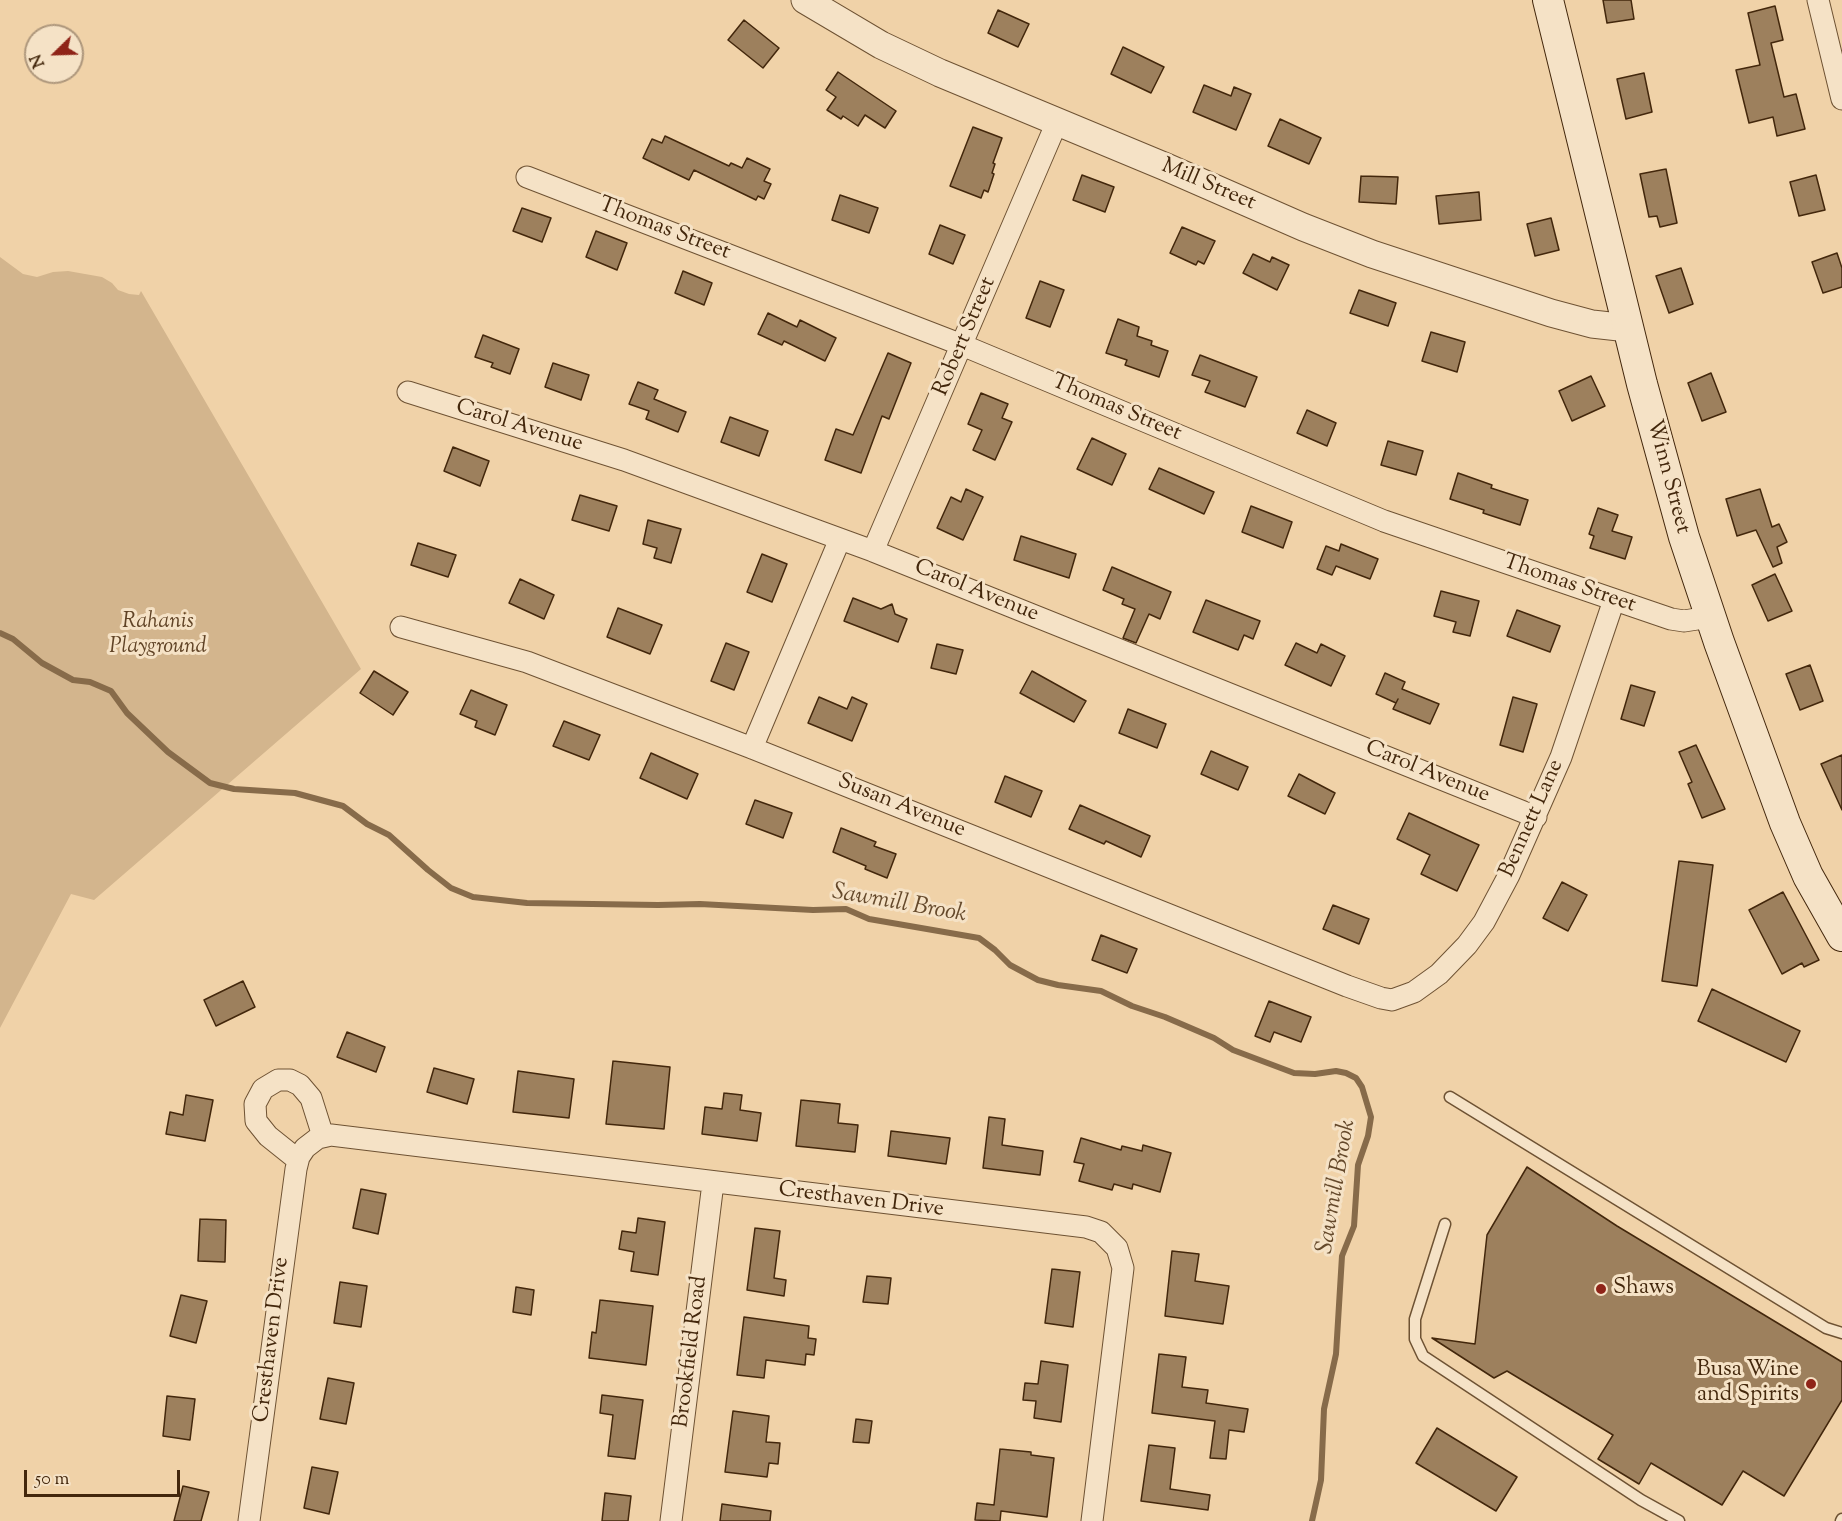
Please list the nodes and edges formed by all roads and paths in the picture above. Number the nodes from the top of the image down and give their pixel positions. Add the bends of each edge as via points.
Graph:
1 (805, 0) edge
2 (1548, 0) edge
3 (1818, 0) edge
4 (1838, 65) edge
5 (1842, 99) edge
6 (1057, 122) junction
7 (527, 177) dead end
8 (1628, 328) junction
9 (962, 345) junction
10 (408, 392) dead end
11 (840, 539) junction
12 (873, 551) junction
13 (1614, 600) junction
14 (1710, 617) junction
15 (401, 627) dead end
16 (752, 748) junction
17 (1536, 817) junction
18 (1842, 936) edge
19 (1396, 1000) joint
20 (1450, 1097) dead end
21 (323, 1136) junction
22 (298, 1160) junction
23 (713, 1183) junction
24 (1445, 1224) dead end
25 (1842, 1333) edge
26 (249, 1521) edge
27 (671, 1521) edge
28 (1092, 1521) edge
29 (1679, 1521) edge

1 - 6 street, Mill Street via 940,74
2 - 8 main road, Winn Street
3 - 4 street
4 - 5 street
6 - 8 street, Mill Street via 1372,254 1551,313
6 - 9 street, Robert Street
7 - 9 street, Thomas Street
8 - 14 main road, Winn Street via 1681,526
9 - 12 street, Robert Street
9 - 13 street, Thomas Street via 1365,513
10 - 11 street, Carol Avenue via 624,460
11 - 12 street, Carol Avenue
11 - 16 street
12 - 17 street, Carol Avenue
13 - 14 street, Thomas Street via 1676,621
13 - 17 street, Bennett Lane via 1570,735
14 - 18 main road, Winn Street via 1797,851
15 - 16 street, Susan Avenue via 527,662
16 - 19 street, Susan Avenue via 1347,986
17 - 19 street, Bennett Lane via 1475,934 1447,967 1414,992
20 - 25 lane via 1826,1328
21 - 22 street via 310,1143
21 - 22 street via 305,1088 284,1080 263,1089 255,1104 256,1121
21 - 23 street, Cresthaven Drive
22 - 26 street, Cresthaven Drive
23 - 27 street, Brookfield Road
23 - 28 street, Cresthaven Drive via 1086,1227 1110,1239 1121,1257 1122,1274
24 - 29 lane via 1415,1319 1415,1339 1423,1356

